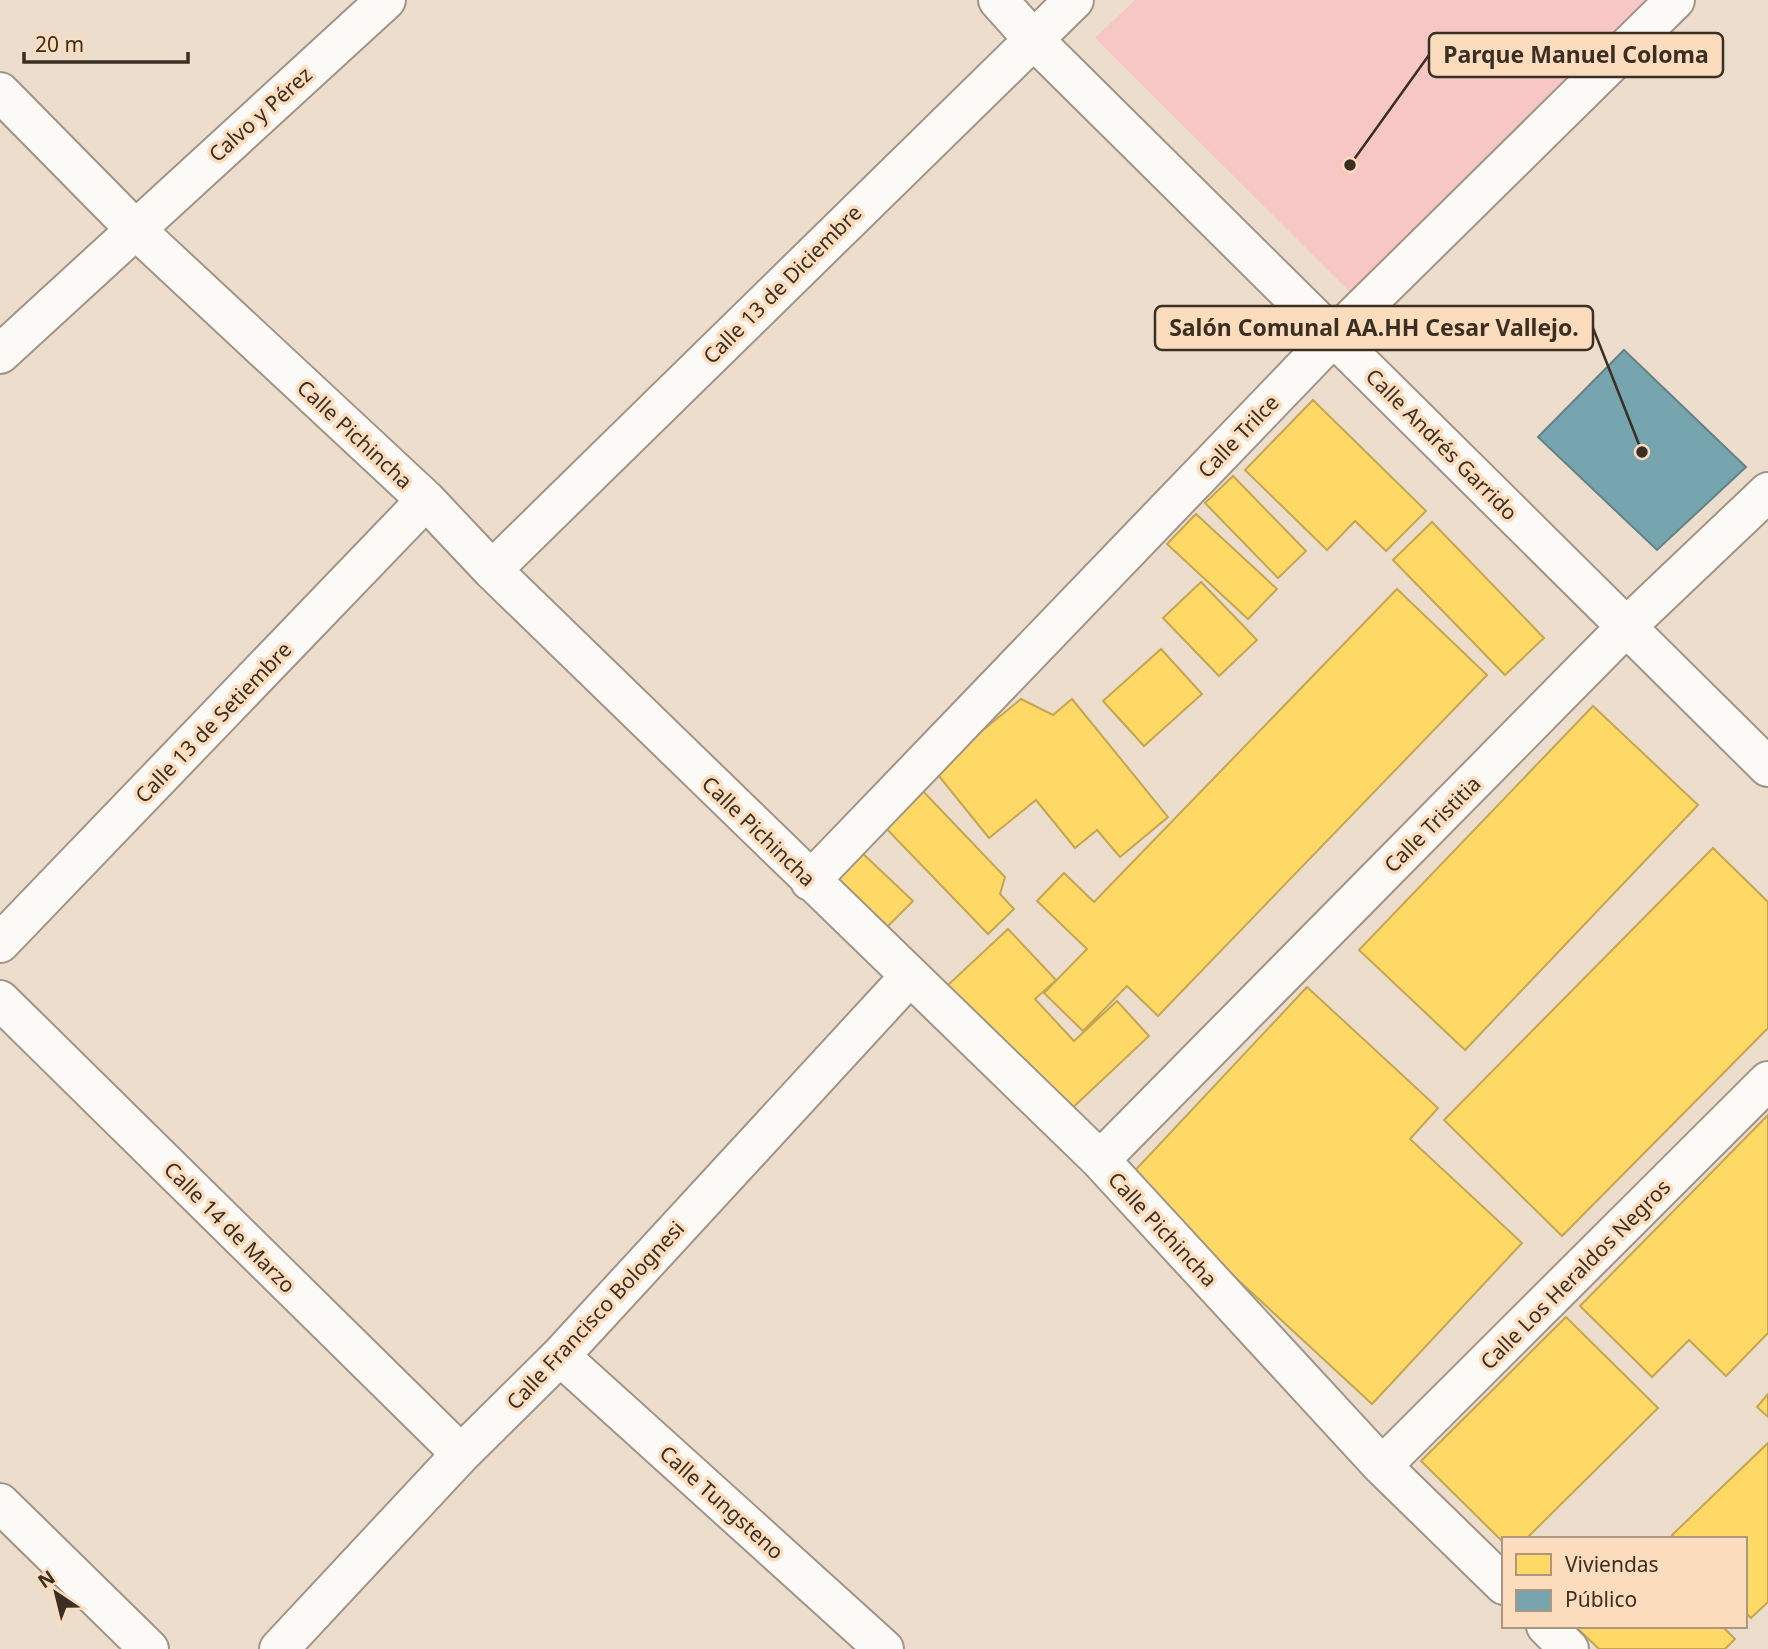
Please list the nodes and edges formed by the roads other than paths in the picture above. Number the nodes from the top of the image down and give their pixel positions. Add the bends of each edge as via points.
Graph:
1 (386, 0) edge
2 (998, 0) edge
3 (1074, 0) edge
4 (1675, 0) edge
5 (1032, 38) junction
6 (0, 92) edge
7 (135, 229) junction
8 (1334, 336) junction
9 (0, 354) edge
10 (1768, 492) edge
11 (426, 500) junction
12 (492, 570) junction
13 (1626, 627) junction
14 (1768, 767) edge
15 (810, 881) junction
16 (0, 943) edge
17 (908, 977) junction
18 (0, 1000) edge
19 (1768, 1082) edge
20 (1100, 1160) junction
21 (560, 1356) junction
22 (461, 1454) junction
23 (1382, 1466) junction
24 (0, 1503) edge
25 (1502, 1583) edge
26 (1547, 1628) edge
27 (149, 1649) edge
28 (279, 1649) edge
29 (884, 1649) edge
30 (1569, 1649) edge

1 - 7 street, Calvo y Pérez
2 - 5 street, Calle Andrés Garrido
3 - 5 street, Calle 13 de Diciembre
4 - 8 street, Calle Trilce
5 - 8 street, Calle Andrés Garrido
5 - 12 street, Calle 13 de Diciembre
6 - 7 street, Calle Pichincha
7 - 9 street, Calvo y Pérez
7 - 11 street, Calle Pichincha
8 - 13 street, Calle Andrés Garrido
8 - 15 street, Calle Trilce
10 - 13 street, Calle Tristitia
11 - 12 street, Calle Pichincha
11 - 16 street, Calle 13 de Setiembre
12 - 15 street, Calle Pichincha
13 - 14 street, Calle Andrés Garrido
13 - 20 street, Calle Tristitia
15 - 17 street, Calle Pichincha
17 - 20 street, Calle Pichincha
17 - 21 street, Calle Francisco Bolognesi
18 - 22 street, Calle 14 de Marzo
19 - 23 street, Calle Los Heraldos Negros
20 - 23 street, Calle Pichincha
21 - 22 street, Calle Francisco Bolognesi
21 - 29 street, Calle Tungsteno
22 - 28 street, Calle Francisco Bolognesi
23 - 25 street, Calle Pichincha
24 - 27 street
26 - 30 street

